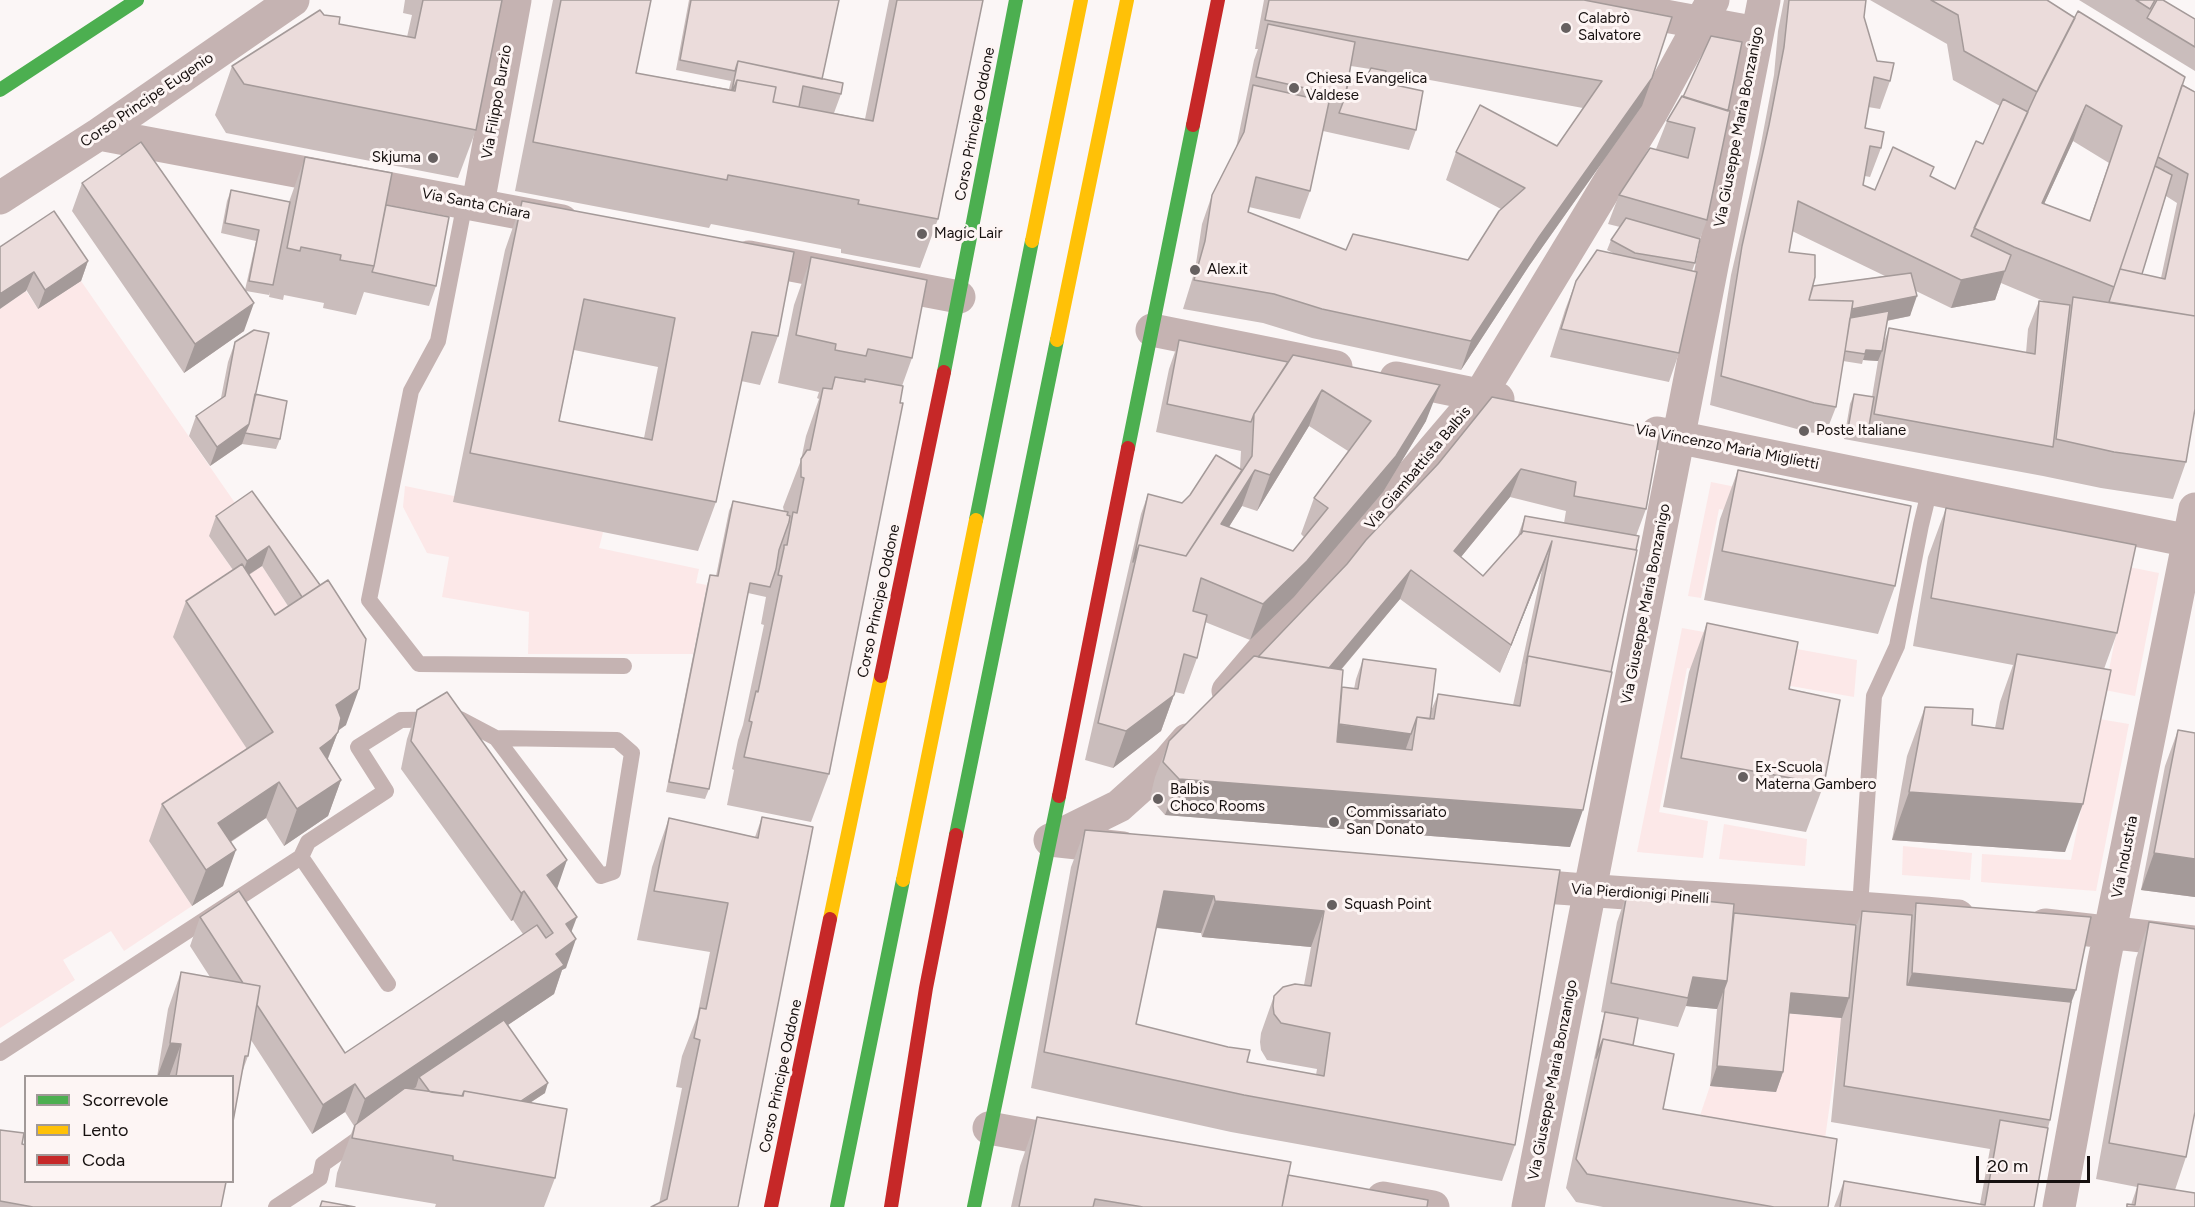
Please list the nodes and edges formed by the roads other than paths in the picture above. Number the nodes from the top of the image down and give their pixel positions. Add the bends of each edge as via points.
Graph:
1 (138, 0) edge
2 (293, 0) edge
3 (515, 0) edge
4 (1016, 0) edge
5 (1081, 0) edge
6 (1127, 0) edge
7 (1218, 0) edge
8 (1579, 0) edge
9 (1764, 0) edge
10 (1707, 12) edge
11 (1758, 33) junction
12 (0, 90) edge
13 (99, 134) junction
14 (0, 198) edge
15 (472, 203) junction
16 (595, 227) edge
17 (724, 252) edge
18 (959, 297) junction
19 (1152, 330) junction
20 (1480, 395) junction
21 (1525, 405) edge
22 (1627, 427) edge
23 (1679, 436) junction
24 (1930, 488) junction
25 (2195, 508) edge
26 (2192, 542) edge
27 (624, 666) dead end
28 (496, 738) junction
29 (1050, 840) junction
30 (1151, 851) edge
31 (301, 857) junction
32 (1477, 881) edge
33 (1590, 892) junction
34 (1860, 907) junction
35 (2110, 931) junction
36 (2195, 942) edge
37 (388, 984) dead end
38 (0, 1053) edge
39 (381, 1124) edge
40 (989, 1128) junction
41 (1104, 1149) edge
42 (1351, 1192) edge
43 (276, 1207) edge
44 (771, 1207) edge
45 (837, 1207) edge
46 (891, 1207) edge
47 (974, 1207) edge
48 (1433, 1207) edge
49 (1528, 1207) edge
50 (2059, 1207) edge

1 - 12 main road
2 - 13 street, Corso Principe Eugenio
3 - 15 street, Via Filippo Burzio
4 - 18 main road, Corso Principe Oddone
5 - 45 main road
6 - 46 main road via 926,988
7 - 19 main road
8 - 10 street
9 - 11 street, Via Giuseppe Maria Bonzanigo
10 - 11 street
10 - 20 street, Via Giambattista Balbis via 1652,113
11 - 23 street, Via Giuseppe Maria Bonzanigo
13 - 14 street, Corso Principe Eugenio
13 - 15 street, Via Santa Chiara
15 - 16 street, Via Santa Chiara
15 - 27 lane via 438,341 411,392 369,600 419,664
17 - 18 street
18 - 44 main road, Corso Principe Oddone
19 - 20 street
19 - 29 main road
20 - 21 street
20 - 29 street, Via Giambattista Balbis via 1168,762 1119,806
22 - 23 street, Via Vincenzo Maria Miglietti
23 - 24 street, Via Vincenzo Maria Miglietti
23 - 33 street, Via Giuseppe Maria Bonzanigo
24 - 26 street, Via Vincenzo Maria Miglietti
24 - 34 lane via 1897,646 1874,696
25 - 26 street, Via Industria
26 - 35 street, Via Industria
28 - 28 lane via 617,740 632,753 613,872 601,876
28 - 31 lane via 460,719 401,720 358,747 386,791 308,842
29 - 30 street
29 - 40 main road
31 - 37 lane
31 - 38 lane
32 - 33 street, Via Pierdionigi Pinelli
33 - 34 street, Via Pierdionigi Pinelli
33 - 49 street, Via Giuseppe Maria Bonzanigo
34 - 35 street, Via Pierdionigi Pinelli
35 - 36 street, Via Pierdionigi Pinelli
35 - 50 street, Via Industria
39 - 43 lane via 322,1164 320,1178
40 - 41 street
40 - 47 main road
42 - 48 street

